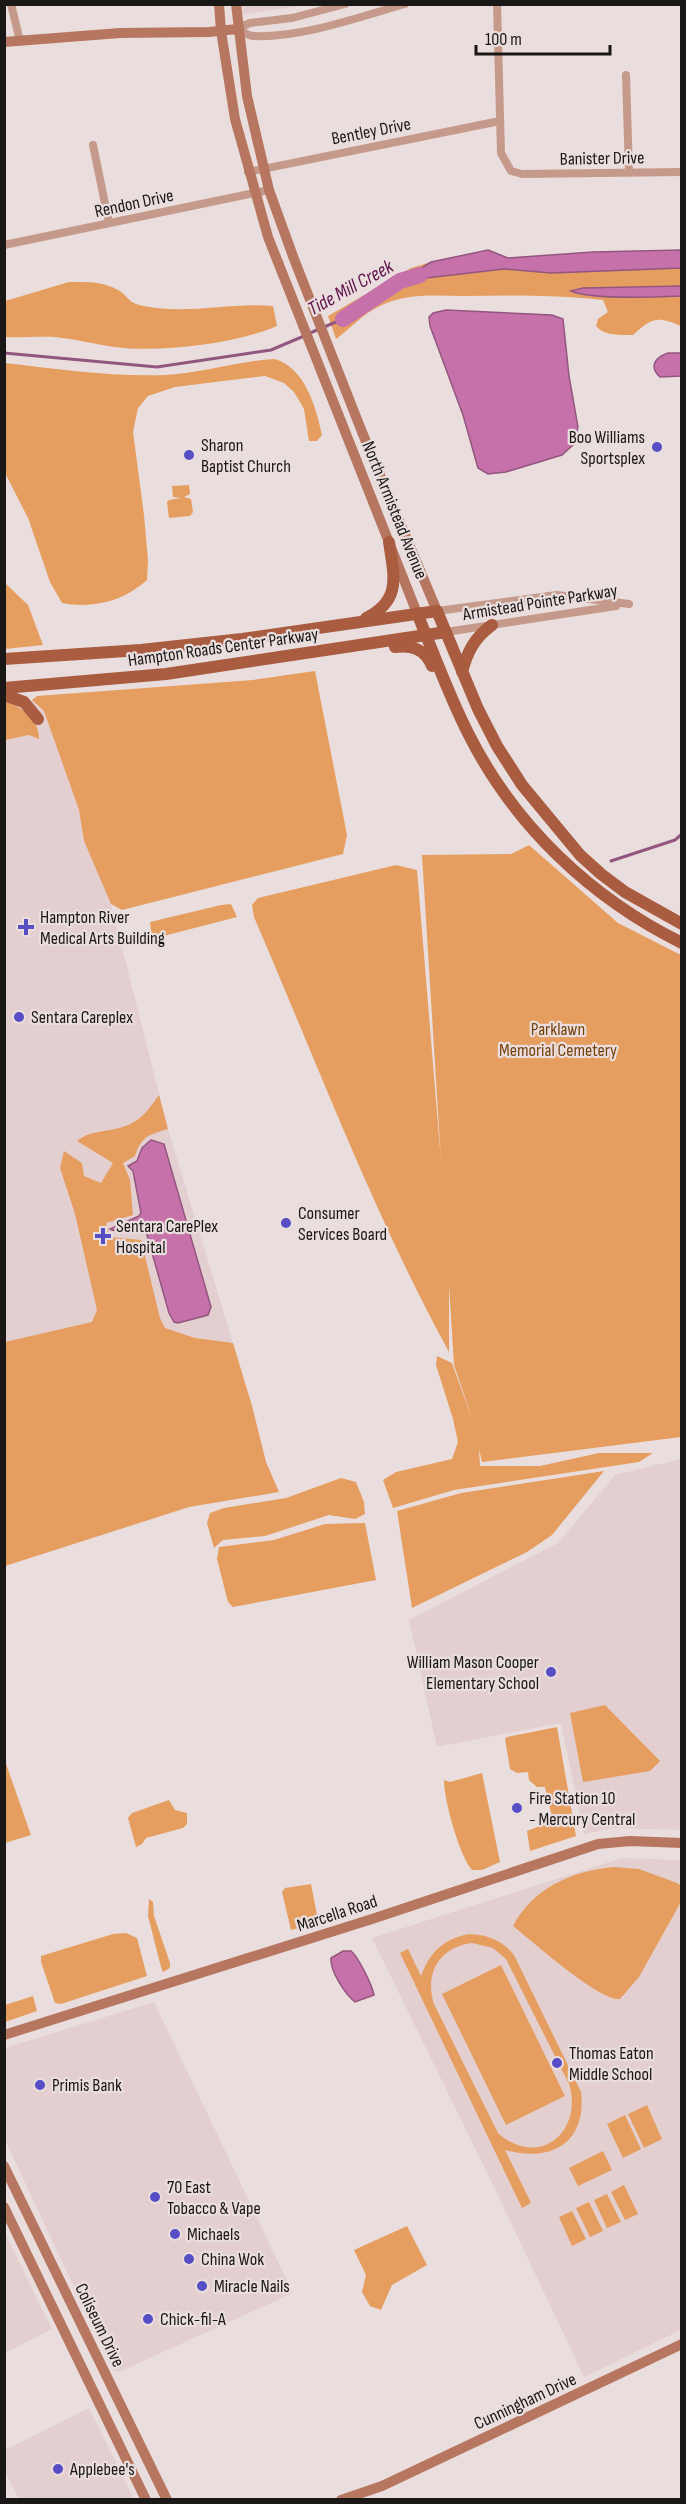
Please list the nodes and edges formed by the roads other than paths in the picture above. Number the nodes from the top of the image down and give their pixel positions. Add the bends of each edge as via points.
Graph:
1 (11, 4) edge
2 (219, 4) edge
3 (236, 4) edge
4 (345, 4) edge
5 (405, 4) edge
6 (497, 4) edge
7 (237, 28) junction
8 (221, 31) junction
9 (20, 41) junction
10 (4, 42) edge
11 (626, 75) dead end
12 (500, 121) junction
13 (93, 145) dead end
14 (264, 168) junction
15 (248, 172) junction
16 (681, 172) edge
17 (629, 173) junction
18 (269, 190) junction
19 (254, 193) junction
20 (109, 223) junction
21 (4, 245) edge
22 (389, 542) junction
23 (437, 611) junction
24 (417, 613) junction
25 (357, 623) junction
26 (492, 625) junction
27 (446, 632) junction
28 (426, 635) junction
29 (4, 659) edge
30 (272, 660) junction
31 (462, 672) junction
32 (4, 688) edge
33 (449, 692) junction
34 (4, 695) edge
35 (38, 719) dead end
36 (681, 924) edge
37 (681, 943) edge
38 (681, 1843) edge
39 (4, 2036) edge
40 (4, 2166) edge
41 (4, 2207) edge
42 (681, 2344) edge
43 (382, 2486) junction
44 (146, 2499) edge
45 (167, 2499) edge
46 (341, 2499) edge
47 (360, 2499) edge

1 - 9 street
2 - 8 main road, North Armistead Avenue
3 - 7 main road, North Armistead Avenue
4 - 7 street
5 - 7 street via 295,32 252,36
6 - 12 street
7 - 8 main road
7 - 14 main road, North Armistead Avenue via 247,96
8 - 9 main road via 120,33
8 - 15 main road, North Armistead Avenue
9 - 10 main road
11 - 17 street
12 - 14 street, Bentley Drive
12 - 17 street, Banister Drive via 501,153 511,171
13 - 20 street
14 - 15 street, Bentley Drive
14 - 18 main road, North Armistead Avenue
15 - 19 main road, North Armistead Avenue
16 - 17 street, Banister Drive
18 - 19 street, Rendon Drive
18 - 23 main road, North Armistead Avenue via 328,346
19 - 20 street, Rendon Drive
19 - 22 main road, North Armistead Avenue
20 - 21 street, Rendon Drive
22 - 24 main road, North Armistead Avenue
22 - 25 main road via 394,584 390,597 376,613
23 - 24 main road, Hampton Roads Center Parkway
23 - 26 street, Armistead Pointe Parkway via 557,595 629,604
23 - 27 main road, North Armistead Avenue
24 - 25 main road, Hampton Roads Center Parkway
24 - 28 main road, North Armistead Avenue
25 - 29 main road, Hampton Roads Center Parkway via 190,645
26 - 27 street, Armistead Pointe Parkway
26 - 31 main road via 473,644
27 - 28 main road, Hampton Roads Center Parkway
27 - 31 main road, North Armistead Avenue
28 - 30 main road, Hampton Roads Center Parkway
28 - 33 main road, North Armistead Avenue
30 - 32 main road, Hampton Roads Center Parkway
30 - 33 main road via 409,647 427,656
31 - 36 main road, North Armistead Avenue via 505,759 575,849 625,892
33 - 37 main road, North Armistead Avenue via 484,762 530,826 599,892
34 - 35 main road via 24,702
38 - 39 main road, Marcella Road via 630,1840 598,1844
40 - 45 main road, Coliseum Drive
41 - 44 main road, Coliseum Drive
42 - 43 main road, Cunningham Drive
43 - 46 main road, Cunningham Drive
43 - 47 main road, Cunningham Drive

